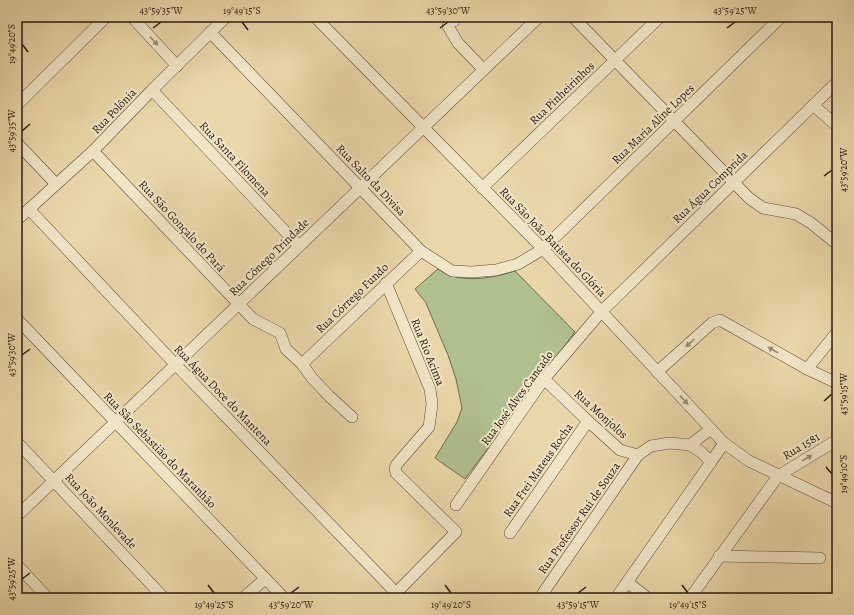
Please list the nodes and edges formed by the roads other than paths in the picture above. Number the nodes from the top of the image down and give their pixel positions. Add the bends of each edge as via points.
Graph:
1 (106, 17) edge
2 (132, 17) edge
3 (226, 17) edge
4 (315, 17) edge
5 (538, 17) edge
6 (573, 17) edge
7 (660, 17) edge
8 (781, 17) edge
9 (451, 21) edge
10 (210, 32) junction
11 (615, 61) junction
12 (177, 66) junction
13 (483, 69) junction
14 (837, 82) edge
15 (152, 90) junction
16 (17, 105) edge
17 (813, 106) junction
18 (674, 122) junction
19 (424, 126) junction
20 (837, 126) edge
21 (17, 144) edge
22 (93, 151) junction
23 (734, 183) junction
24 (56, 184) junction
25 (360, 188) junction
26 (482, 188) junction
27 (29, 209) junction
28 (17, 220) edge
29 (837, 244) edge
30 (298, 246) junction
31 (543, 249) junction
32 (421, 251) junction
33 (386, 283) junction
34 (238, 304) junction
35 (602, 310) junction
36 (17, 319) edge
37 (837, 332) edge
38 (175, 364) junction
39 (302, 364) junction
40 (807, 369) junction
41 (657, 372) junction
42 (544, 379) junction
43 (837, 383) edge
44 (352, 417) dead end
45 (588, 421) junction
46 (115, 422) junction
47 (711, 429) junction
48 (837, 440) edge
49 (17, 442) edge
50 (724, 443) junction
51 (690, 445) junction
52 (638, 455) junction
53 (711, 462) junction
54 (778, 476) junction
55 (54, 480) junction
56 (837, 503) edge
57 (456, 505) dead end
58 (17, 516) edge
59 (510, 533) dead end
60 (719, 556) junction
61 (820, 558) dead end
62 (17, 565) edge
63 (265, 579) junction
64 (627, 582) junction
65 (396, 596) edge
66 (541, 596) dead end
67 (48, 598) edge
68 (164, 598) edge
69 (243, 598) edge
70 (284, 598) edge
71 (616, 598) edge
72 (648, 598) edge
73 (690, 598) edge

1 - 16 street
2 -> 12 street
3 - 10 street, Rua Polônia
4 - 19 street, Rua São João Batista do Glória
5 - 13 street, Rua Cônego Trindade
6 - 11 street
7 - 11 street, Rua Pinheirinhos
8 - 18 street, Rua Maria Aline Lopes
9 - 13 street via 458,42
10 - 12 street, Rua Polônia
10 - 25 street, Rua Salto da Divisa
11 - 18 street
11 - 26 street, Rua Pinheirinhos
12 - 15 street, Rua Polônia
13 - 19 street, Rua Cônego Trindade
14 - 17 street, Rua Água Comprida
15 - 22 street, Rua Polônia
15 - 30 street, Rua Santa Filomena
17 - 20 street
17 - 23 street, Rua Água Comprida
18 - 23 street
18 - 31 street, Rua Maria Aline Lopes
19 - 25 street, Rua Cônego Trindade
19 - 26 street, Rua São João Batista do Glória
21 - 24 street
22 - 24 street, Rua Polônia
22 - 34 street, Rua São Gonçalo do Pará
23 - 29 street via 763,208 796,214
23 - 35 street, Rua Água Comprida
24 - 27 street, Rua Polônia
25 - 30 street, Rua Cônego Trindade
25 - 32 street, Rua Salto da Divisa
26 - 31 street, Rua São João Batista do Glória
27 - 28 street, Rua Polônia
27 - 38 street, Rua Água Doce do Mantena
30 - 34 street, Rua Cônego Trindade
31 - 32 street, Rua Salto da Divisa via 518,264 496,270 472,272 452,271
31 - 35 street, Rua São João Batista do Glória
32 - 33 street, Rua Córrego Fundo
33 - 39 street, Rua Córrego Fundo
33 - 65 street, Rua Rio Acima via 430,390 432,404 429,427 397,464 396,472 456,532
34 - 38 street, Rua Cônego Trindade
34 - 39 street, Rua São Gonçalo do Pará via 253,319 280,333 286,349
35 - 41 street, Rua São João Batista do Glória
35 - 42 street, Rua José Alves Cancado
36 - 46 street, Rua São Sebastião do Maranhão
37 - 40 street
38 - 46 street, Rua Cônego Trindade
38 - 65 street, Rua Água Doce do Mantena
39 - 44 street, Rua São Gonçalo do Pará via 312,378
40 -> 41 street via 720,320 712,323
40 - 43 street
41 -> 47 street, Rua São João Batista do Glória
42 - 45 street, Rua Monjolos
42 - 57 street, Rua José Alves Cancado
45 - 52 street, Rua Monjolos via 620,450
45 - 59 street, Rua Frei Mateus Rocha
46 - 55 street, Rua Cônego Trindade
46 - 63 street, Rua São Sebastião do Maranhão
47 - 50 street, Rua São João Batista do Glória
47 - 51 street
54 -> 48 street, Rua 1581
49 - 55 street, Rua João Monlevade
50 - 53 street
50 - 54 street, Rua São João Batista do Glória via 749,462
51 - 52 street via 670,443 651,446
51 - 53 street
52 - 66 street, Rua Professor Rui de Souza
53 - 64 street
54 - 56 street, Rua São João Batista do Glória
54 - 60 street
55 - 58 street, Rua Cônego Trindade
55 - 68 street, Rua João Monlevade
60 - 61 street
60 - 73 street
62 - 67 street
63 - 69 street
63 - 70 street, Rua São Sebastião do Maranhão
64 - 71 street
64 - 72 street

